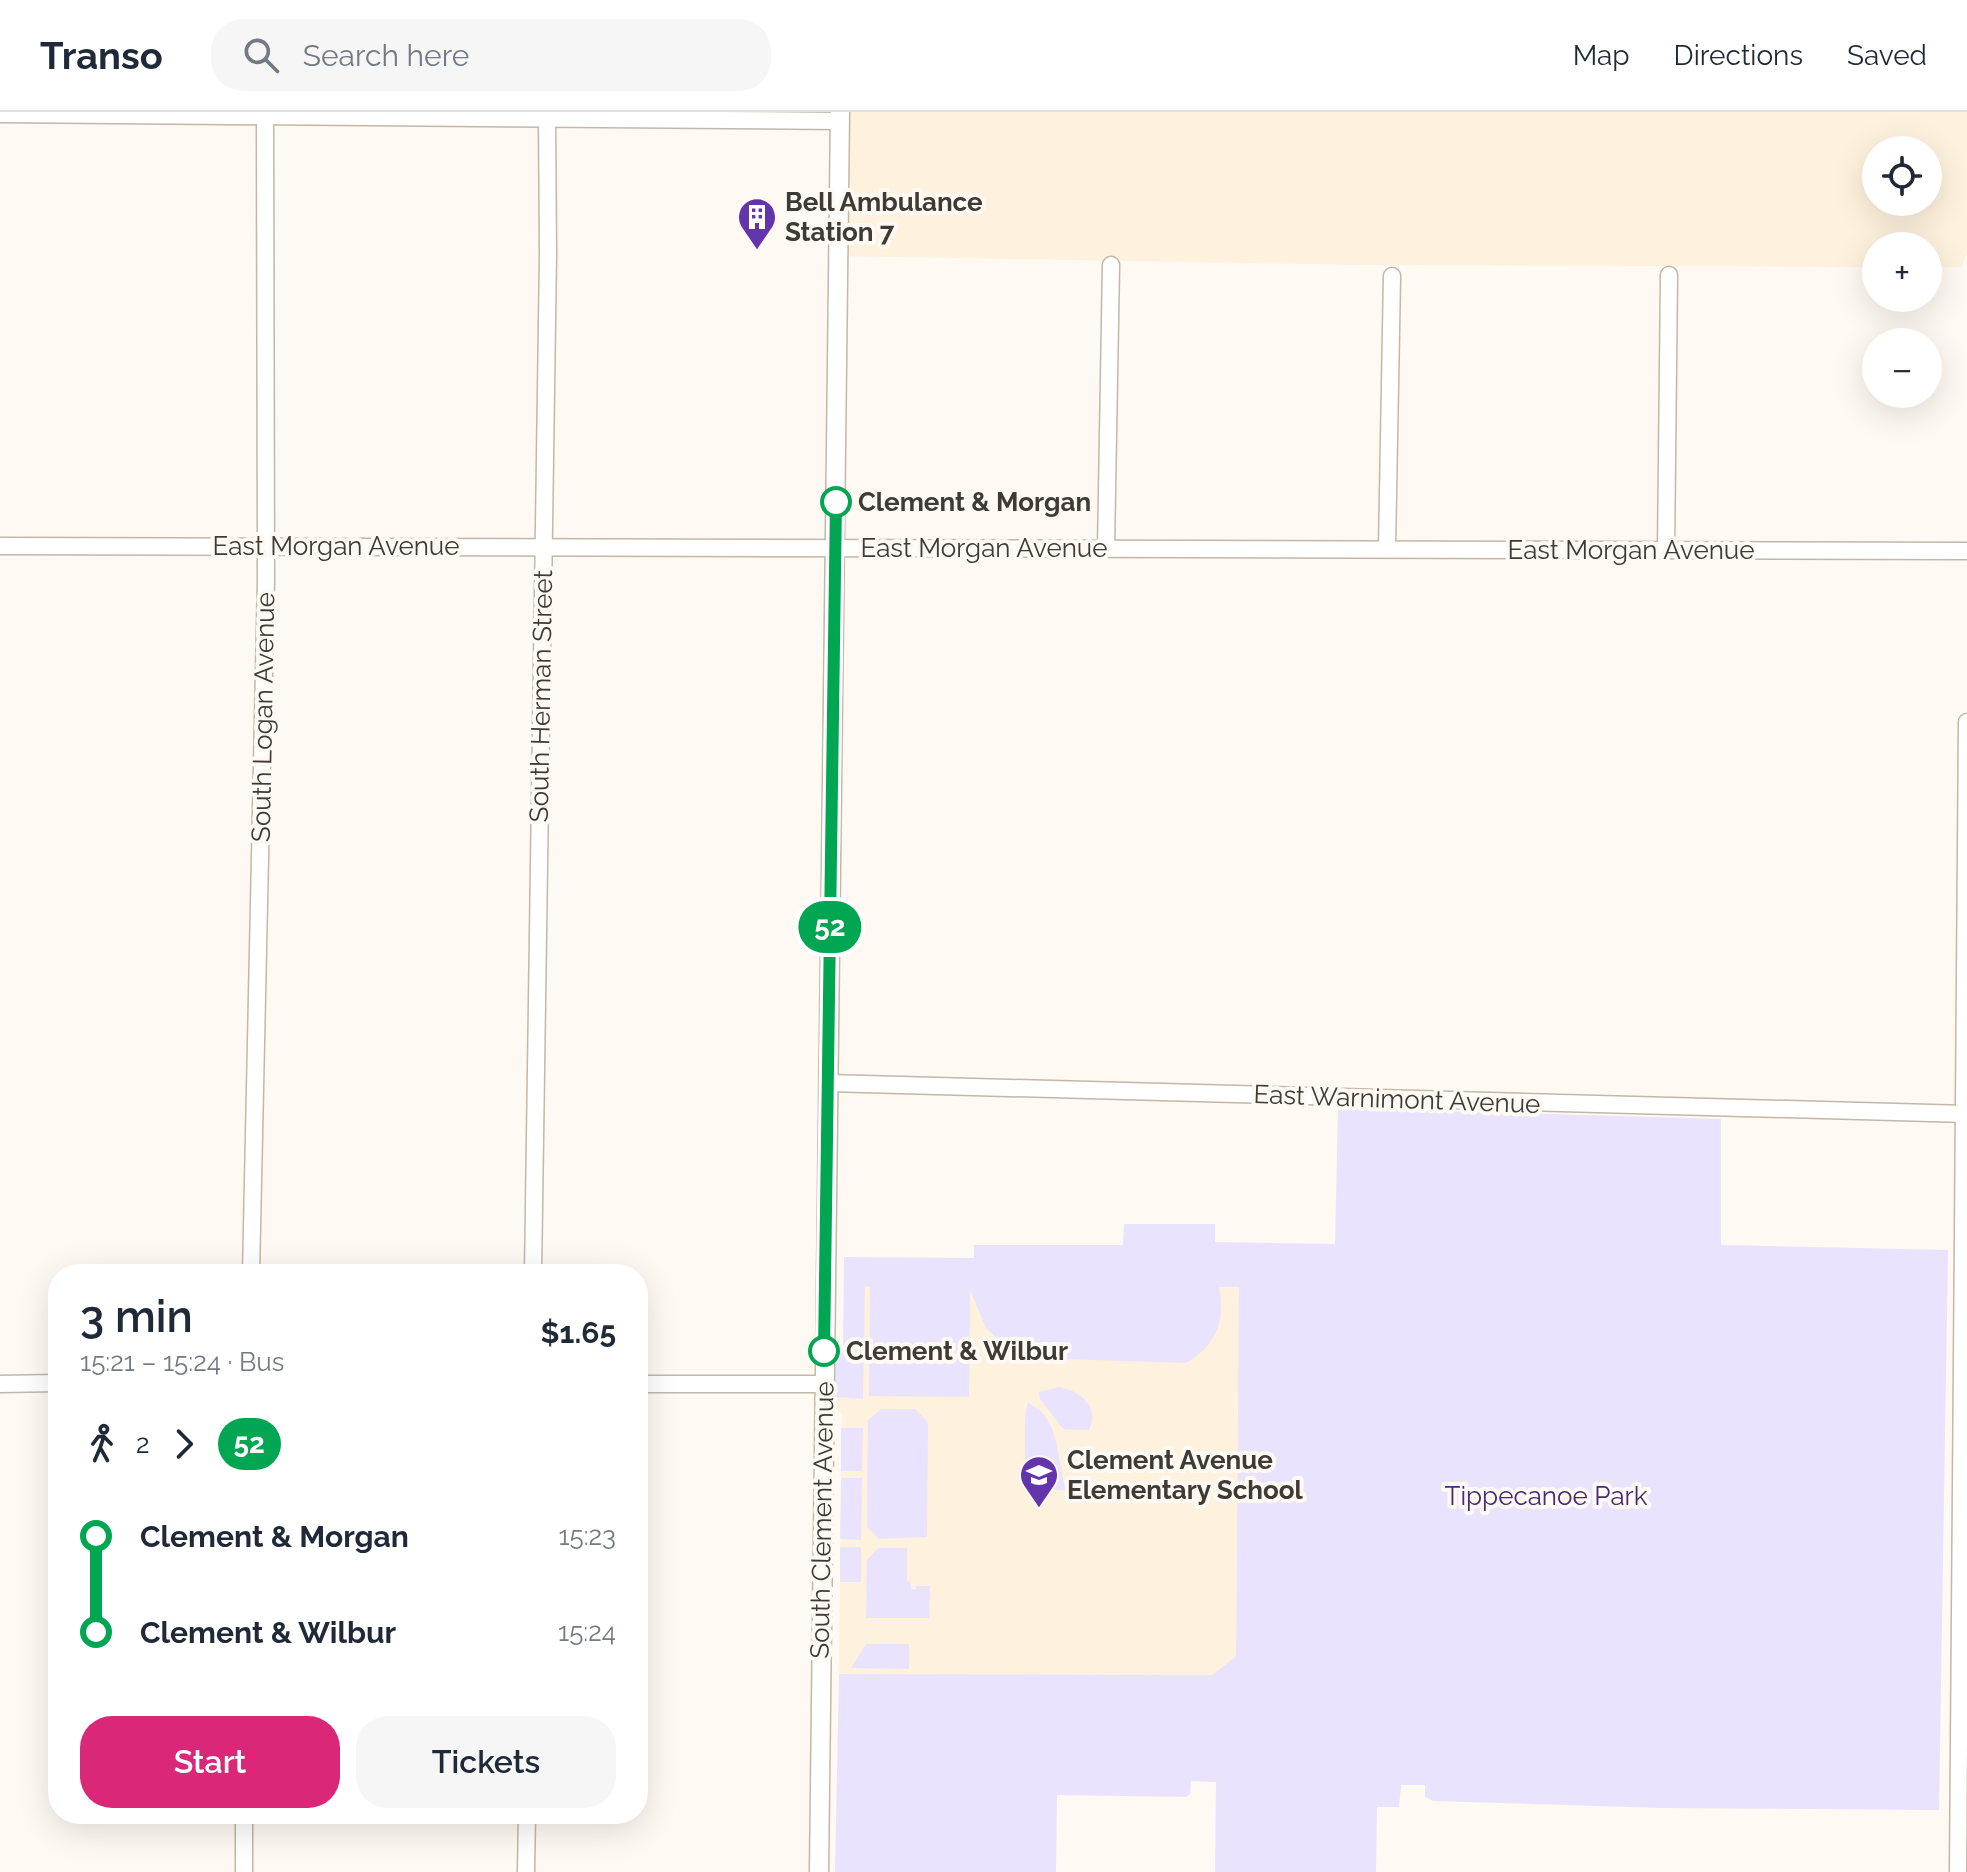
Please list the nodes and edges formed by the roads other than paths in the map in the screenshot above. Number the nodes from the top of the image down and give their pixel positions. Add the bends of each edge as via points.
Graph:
1 (0, 114) edge
2 (265, 114) edge
3 (840, 116) edge
4 (547, 118) junction
5 (1111, 265) dead end
6 (1669, 275) dead end
7 (1392, 276) dead end
8 (0, 546) edge
9 (266, 546) junction
10 (544, 546) junction
11 (835, 547) junction
12 (1106, 548) junction
13 (1387, 549) junction
14 (1666, 550) junction
15 (1967, 551) edge
16 (1967, 722) edge
17 (1966, 832) edge
18 (828, 1083) junction
19 (1966, 1114) edge
20 (251, 1264) edge
21 (533, 1264) edge
22 (48, 1383) edge
23 (0, 1384) edge
24 (648, 1384) edge
25 (824, 1384) junction
26 (1965, 1389) edge
27 (244, 1824) edge
28 (527, 1824) edge
29 (244, 1872) edge
30 (526, 1872) edge
31 (819, 1872) edge
32 (1958, 1872) edge

1 - 2 street
2 - 4 street
2 - 9 street, South Logan Avenue
3 - 4 street
3 - 11 street, South Clement Avenue
4 - 10 street, South Herman Street
5 - 12 street
6 - 14 street
7 - 13 street
8 - 9 street, East Morgan Avenue
9 - 10 street, East Morgan Avenue
9 - 20 street, South Logan Avenue
10 - 11 street, East Morgan Avenue
10 - 21 street, South Herman Street
11 - 12 street, East Morgan Avenue
11 - 18 street, South Clement Avenue
12 - 13 street, East Morgan Avenue
13 - 14 street, East Morgan Avenue
14 - 15 street, East Morgan Avenue
16 - 17 street
17 - 19 street
18 - 19 street, East Warnimont Avenue
18 - 25 street, South Clement Avenue
19 - 26 street
22 - 23 street
24 - 25 street
25 - 31 street, South Clement Avenue
26 - 32 street
27 - 29 street
28 - 30 street

